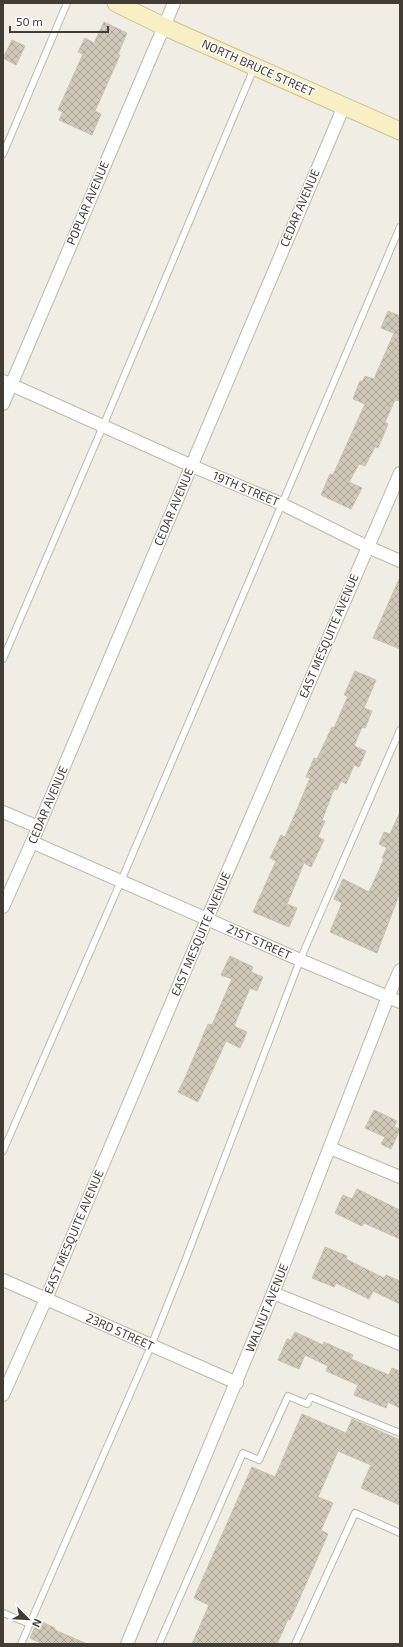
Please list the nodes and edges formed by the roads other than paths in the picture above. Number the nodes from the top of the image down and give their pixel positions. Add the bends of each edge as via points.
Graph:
1 (67, 3) edge
2 (116, 3) edge
3 (174, 3) edge
4 (163, 26) junction
5 (254, 67) junction
6 (344, 106) junction
7 (400, 131) edge
8 (3, 154) edge
9 (400, 227) edge
10 (7, 383) edge
11 (3, 404) edge
12 (104, 425) junction
13 (192, 466) junction
14 (400, 473) edge
15 (282, 504) junction
16 (368, 547) junction
17 (400, 561) edge
18 (3, 659) edge
19 (400, 730) edge
20 (3, 812) edge
21 (38, 827) junction
22 (32, 842) junction
23 (121, 881) junction
24 (3, 906) edge
25 (207, 919) junction
26 (300, 960) junction
27 (400, 970) edge
28 (388, 997) junction
29 (400, 1002) edge
30 (330, 1148) junction
31 (3, 1150) edge
32 (400, 1177) edge
33 (3, 1280) edge
34 (273, 1294) junction
35 (46, 1299) junction
36 (400, 1344) edge
37 (151, 1346) junction
38 (237, 1383) junction
39 (3, 1395) edge
40 (400, 1433) edge
41 (400, 1533) edge
42 (3, 1613) edge
43 (30, 1624) junction
44 (21, 1644) edge
45 (127, 1644) edge
46 (159, 1644) edge
47 (295, 1644) edge

1 - 8 lane
2 - 4 street, NORTH BRUCE STREET
3 - 4 street, POPLAR AVENUE
4 - 5 street, NORTH BRUCE STREET
4 - 10 street, POPLAR AVENUE
5 - 6 street, NORTH BRUCE STREET
5 - 12 lane
6 - 7 street, NORTH BRUCE STREET
6 - 13 street, CEDAR AVENUE
9 - 15 lane
10 - 11 street, POPLAR AVENUE
10 - 12 street, 19TH STREET
12 - 13 street, 19TH STREET
12 - 18 lane
13 - 15 street, 19TH STREET
13 - 21 street, CEDAR AVENUE
14 - 16 street, EAST MESQUITE AVENUE
15 - 16 street, 19TH STREET
15 - 23 lane
16 - 17 street, 19TH STREET
16 - 25 street, EAST MESQUITE AVENUE
19 - 26 lane
20 - 21 street
21 - 22 street, CEDAR AVENUE
22 - 23 street, 21ST STREET
22 - 24 street, CEDAR AVENUE
23 - 25 street, 21ST STREET
23 - 31 lane
25 - 26 street, 21ST STREET
25 - 35 street, EAST MESQUITE AVENUE
26 - 28 street, 21ST STREET
26 - 37 lane
27 - 28 street, WALNUT AVENUE
28 - 29 street, 21ST STREET
28 - 30 street, WALNUT AVENUE
30 - 32 street
30 - 34 street, WALNUT AVENUE
33 - 35 street, 23RD STREET
34 - 36 street
34 - 38 street, WALNUT AVENUE
35 - 37 street, 23RD STREET
35 - 39 street, EAST MESQUITE AVENUE
37 - 38 street, 23RD STREET
37 - 43 lane
38 - 45 street, WALNUT AVENUE
40 - 46 lane via 311,1397 307,1404 288,1396 259,1460 243,1453
41 - 47 lane via 355,1513
42 - 43 lane
43 - 44 lane

